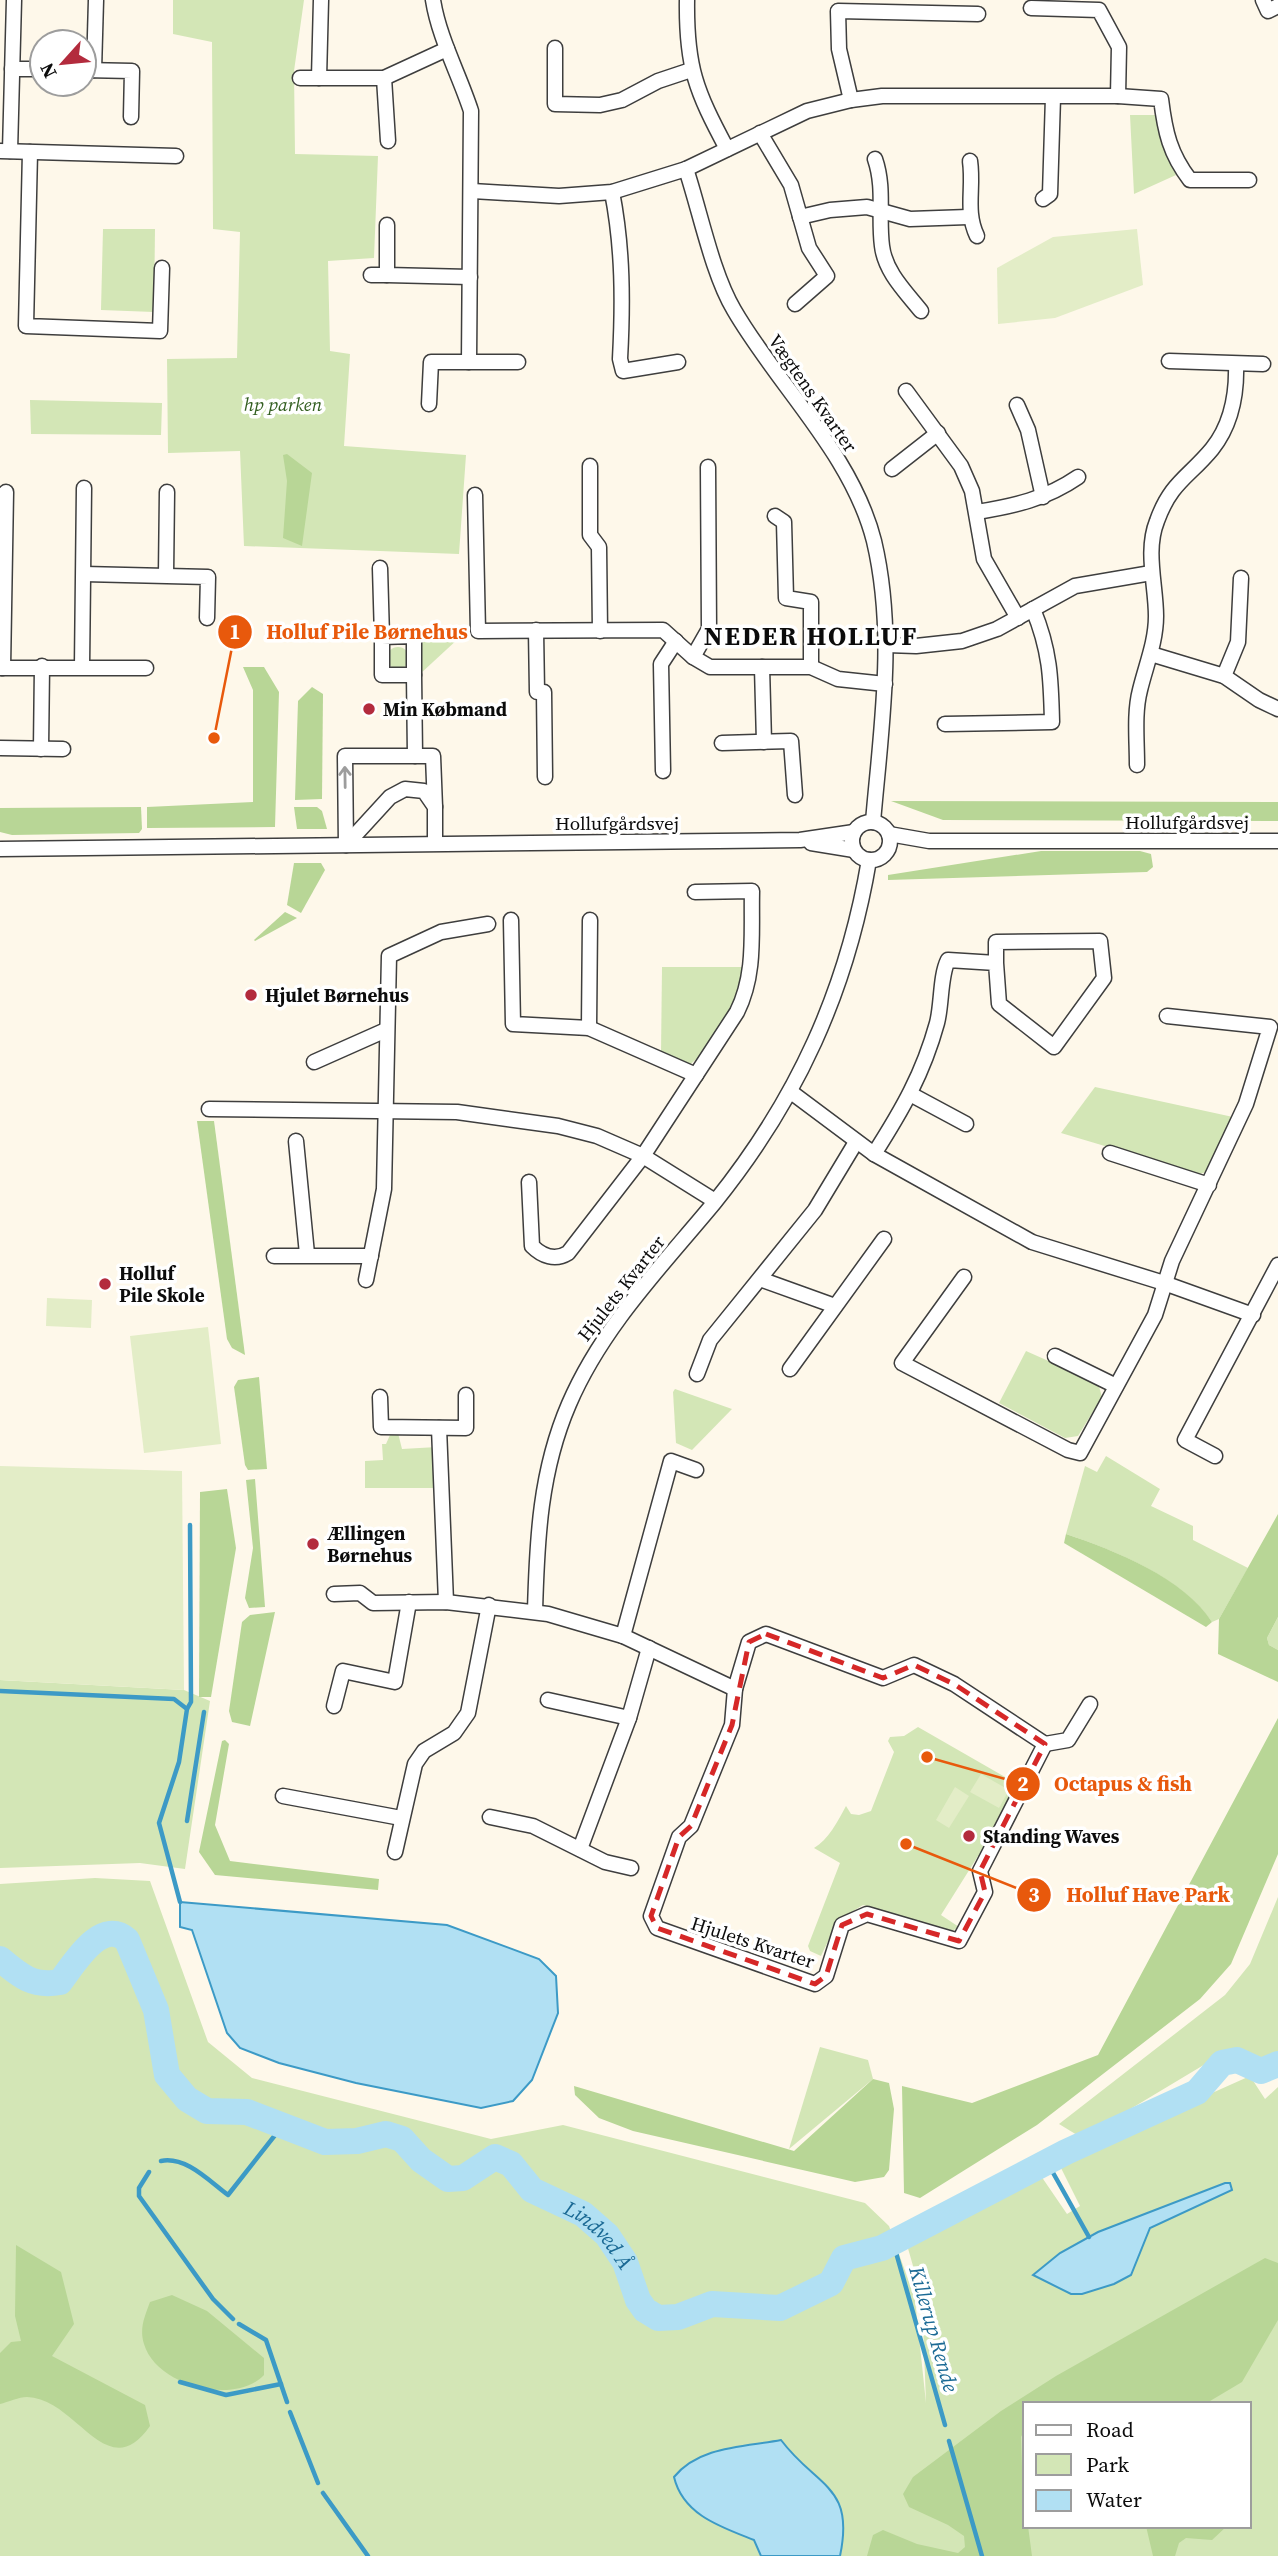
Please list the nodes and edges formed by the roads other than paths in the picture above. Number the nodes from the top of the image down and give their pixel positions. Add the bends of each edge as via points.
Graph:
1 (14, 0) edge
2 (96, 0) edge
3 (320, 0) edge
4 (433, 0) edge
5 (688, 0) edge
6 (1263, 0) edge
7 (906, 6) edge
8 (1278, 6) edge
9 (1031, 8) dead end
10 (978, 14) dead end
11 (93, 28) edge
12 (555, 48) dead end
13 (447, 49) junction
14 (12, 69) junction
15 (28, 69) edge
16 (98, 70) edge
17 (691, 70) junction
18 (300, 78) dead end
19 (319, 78) junction
20 (384, 78) junction
21 (1118, 96) junction
22 (1053, 97) junction
23 (851, 100) junction
24 (131, 117) dead end
25 (760, 133) junction
26 (388, 141) dead end
27 (727, 149) junction
28 (5, 151) edge
29 (30, 152) junction
30 (176, 156) dead end
31 (875, 159) dead end
32 (970, 161) dead end
33 (686, 169) junction
34 (1249, 180) dead end
35 (471, 191) junction
36 (612, 192) junction
37 (1043, 199) dead end
38 (882, 210) junction
39 (800, 217) junction
40 (968, 217) junction
41 (387, 225) dead end
42 (977, 236) dead end
43 (162, 268) dead end
44 (371, 275) dead end
45 (387, 275) junction
46 (470, 277) junction
47 (794, 304) dead end
48 (921, 311) dead end
49 (1168, 361) dead end
50 (469, 362) junction
51 (518, 362) dead end
52 (677, 362) dead end
53 (1236, 364) junction
54 (1263, 364) dead end
55 (906, 391) dead end
56 (429, 404) dead end
57 (1017, 405) dead end
58 (938, 433) junction
59 (590, 466) dead end
60 (708, 467) dead end
61 (892, 469) dead end
62 (1078, 477) dead end
63 (84, 488) dead end
64 (6, 492) dead end
65 (167, 492) dead end
66 (475, 495) dead end
67 (1043, 497) junction
68 (977, 512) junction
69 (775, 516) dead end
70 (380, 568) dead end
71 (1151, 573) junction
72 (84, 574) junction
73 (166, 575) junction
74 (1241, 578) dead end
75 (2, 584) edge
76 (1033, 610) junction
77 (208, 618) dead end
78 (1018, 618) junction
79 (536, 630) junction
80 (600, 631) junction
81 (382, 637) junction
82 (676, 641) junction
83 (887, 645) junction
84 (1151, 654) junction
85 (693, 657) junction
86 (42, 666) junction
87 (82, 667) junction
88 (762, 667) junction
89 (811, 667) junction
90 (2, 668) edge
91 (146, 668) dead end
92 (414, 675) junction
93 (1224, 676) junction
94 (885, 684) junction
95 (1278, 709) edge
96 (945, 724) dead end
97 (764, 742) junction
98 (722, 743) dead end
99 (0, 748) edge
100 (41, 749) junction
101 (63, 749) dead end
102 (415, 756) junction
103 (1138, 765) dead end
104 (663, 771) dead end
105 (545, 777) dead end
106 (795, 795) dead end
107 (435, 807) junction
108 (873, 822) junction
109 (853, 832) junction
110 (800, 840) junction
111 (889, 841) junction
112 (1278, 841) edge
113 (436, 844) junction
114 (346, 845) junction
115 (0, 849) edge
116 (854, 850) junction
117 (869, 860) junction
118 (695, 892) dead end
119 (512, 920) dead end
120 (590, 920) dead end
121 (488, 924) dead end
122 (996, 963) junction
123 (1167, 1016) dead end
124 (589, 1028) junction
125 (386, 1030) junction
126 (314, 1062) dead end
127 (696, 1075) junction
128 (791, 1092) junction
129 (912, 1095) junction
130 (209, 1110) dead end
131 (385, 1112) junction
132 (966, 1124) dead end
133 (296, 1140) dead end
134 (856, 1142) junction
135 (1110, 1153) dead end
136 (874, 1154) junction
137 (643, 1156) junction
138 (529, 1182) dead end
139 (1209, 1185) junction
140 (715, 1201) junction
141 (884, 1239) dead end
142 (307, 1254) junction
143 (274, 1256) dead end
144 (371, 1256) junction
145 (1278, 1265) edge
146 (964, 1277) dead end
147 (760, 1279) junction
148 (366, 1280) dead end
149 (1164, 1283) junction
150 (835, 1306) junction
151 (1252, 1315) junction
152 (1055, 1356) dead end
153 (790, 1369) dead end
154 (697, 1374) dead end
155 (1116, 1386) junction
156 (466, 1395) dead end
157 (380, 1397) dead end
158 (439, 1428) junction
159 (1215, 1456) dead end
160 (696, 1470) dead end
161 (334, 1594) dead end
162 (410, 1602) junction
163 (446, 1602) junction
164 (489, 1605) junction
165 (535, 1611) junction
166 (623, 1636) junction
167 (649, 1648) junction
168 (735, 1689) junction
169 (548, 1700) dead end
170 (1090, 1704) dead end
171 (334, 1706) dead end
172 (629, 1718) junction
173 (1045, 1744) junction
174 (283, 1796) dead end
175 (490, 1817) dead end
176 (401, 1818) junction
177 (580, 1849) junction
178 (395, 1852) dead end
179 (631, 1868) dead end

1 - 14 street
2 - 11 street
3 - 19 street
4 - 13 street
5 - 17 street
6 - 8 street via 1268,10
7 - 10 street
7 - 23 street via 838,11 839,49
9 - 21 street via 1099,10 1119,47
12 - 17 street via 555,104 600,105 622,100
13 - 20 street
13 - 35 street via 471,111
14 - 15 street
14 - 28 street
16 - 24 street via 132,71
17 - 27 street
18 - 19 street
19 - 20 street
20 - 26 street
21 - 22 street
21 - 34 street via 1161,99 1173,159 1190,180
22 - 23 street via 882,96
22 - 37 street via 1050,194
23 - 25 street via 807,111
25 - 27 street
25 - 39 street, Vægtens Kvarter via 790,185
27 - 33 street
28 - 29 street
29 - 30 street
29 - 43 street via 26,327 160,331
31 - 38 street via 882,179
32 - 40 street via 973,177
33 - 36 street
33 - 83 street, Vægtens Kvarter via 732,307 853,489 873,538 884,593
35 - 36 street via 559,196
35 - 46 street
36 - 52 street via 620,230 623,371
38 - 39 street via 830,210
38 - 40 street via 910,219
38 - 48 street via 882,247 888,265
39 - 47 street, Vægtens Kvarter via 809,248 827,276
40 - 42 street
41 - 45 street
44 - 45 street
45 - 46 street
46 - 50 street
49 - 53 street
50 - 51 street
50 - 56 street via 431,362
53 - 54 street
53 - 71 street via 1237,394 1226,427 1212,450 1176,483 1156,523
55 - 58 street
57 - 67 street via 1028,430
58 - 61 street
58 - 68 street via 961,466
59 - 80 street via 590,536 599,547
60 - 85 street via 709,629
62 - 67 street
63 - 72 street
64 - 75 street
65 - 73 street
66 - 79 street via 478,631
67 - 68 street
68 - 78 street via 984,559
69 - 89 street via 784,522 786,598 811,601
70 - 81 street
71 - 76 street via 1075,586
71 - 84 street via 1156,618
72 - 73 street
72 - 87 street
73 - 77 street via 208,577
74 - 93 street via 1238,642
75 - 90 street
76 - 78 street
76 - 96 street via 1051,664 1052,722
78 - 83 street via 962,641
79 - 80 street
79 - 105 street via 537,692 544,692
80 - 82 street via 663,631
81 - 92 street via 383,675
81 - 92 street via 414,636
82 - 85 street
82 - 104 street via 661,664
83 - 94 street, Vægtens Kvarter
84 - 93 street
84 - 103 street via 1139,692
85 - 88 street via 710,667
86 - 87 street
86 - 90 street
86 - 100 street
87 - 91 street
88 - 89 street
88 - 97 street
89 - 94 street via 838,679
92 - 102 street
93 - 95 street
94 - 108 street, Vægtens Kvarter
97 - 98 street
97 - 106 street via 791,741
99 - 100 street
100 - 101 street
102 - 107 street via 433,756
114 -> 102 street via 345,756
107 - 113 street
107 - 114 street via 424,791 405,789 390,797
108 - 109 street
108 - 111 street via 883,825
109 - 110 street, Hollufgårdsvej
109 - 116 street
110 - 113 street, Hollufgårdsvej
110 - 116 street, Hollufgårdsvej
111 - 112 street, Hollufgårdsvej
111 - 117 street via 881,858
113 - 114 street, Hollufgårdsvej
114 - 115 street, Hollufgårdsvej
116 - 117 street
117 - 128 street, Hjulets Kvarter via 843,972 821,1032
118 - 127 street via 752,891 747,994
119 - 124 street via 513,1024
120 - 124 street
121 - 125 street via 441,932 390,956
122 - 122 street via 996,942 1100,941 1104,978 1054,1046 999,1004
122 - 129 street via 948,960 943,1002
123 - 139 street via 1269,1027 1247,1104
124 - 127 street
125 - 126 street
125 - 131 street
127 - 137 street
128 - 134 street
128 - 140 street, Hjulets Kvarter
129 - 132 street
129 - 136 street
130 - 131 street
131 - 137 street via 509,1117 597,1136
131 - 144 street via 384,1189
133 - 142 street
134 - 136 street
134 - 147 street via 815,1210
135 - 139 street
136 - 149 street via 1032,1242
137 - 138 street via 561,1258 532,1245
137 - 140 street
139 - 149 street
140 - 165 street, Hjulets Kvarter via 609,1331 569,1404 541,1499
141 - 150 street
142 - 143 street
142 - 144 street
144 - 148 street
145 - 151 street
146 - 155 street via 902,1363 1068,1450 1080,1452
147 - 150 street
147 - 154 street via 710,1340
149 - 151 street
149 - 155 street via 1155,1315
150 - 153 street
151 - 159 street via 1185,1440
152 - 155 street
156 - 158 street via 466,1428
157 - 158 street via 380,1427
158 - 163 street
160 - 166 street via 671,1461
161 - 162 street via 360,1593 373,1602
162 - 163 street
162 - 171 street via 394,1682 343,1671
163 - 164 street
164 - 165 street
164 - 176 street via 468,1713 454,1733 424,1751 415,1764
165 - 166 street
166 - 167 street
167 - 168 street
167 - 172 street
168 - 173 street, Hjulets Kvarter via 749,1642 766,1634 883,1678 914,1665 954,1684
168 - 173 street, Hjulets Kvarter via 732,1725 691,1826 679,1837 651,1916 657,1928 675,1937 816,1984 826,1976 842,1925 867,1914 959,1941 985,1892 980,1871
169 - 172 street
170 - 173 street via 1068,1741
172 - 177 street
174 - 176 street
175 - 177 street via 533,1826
176 - 178 street
177 - 179 street

